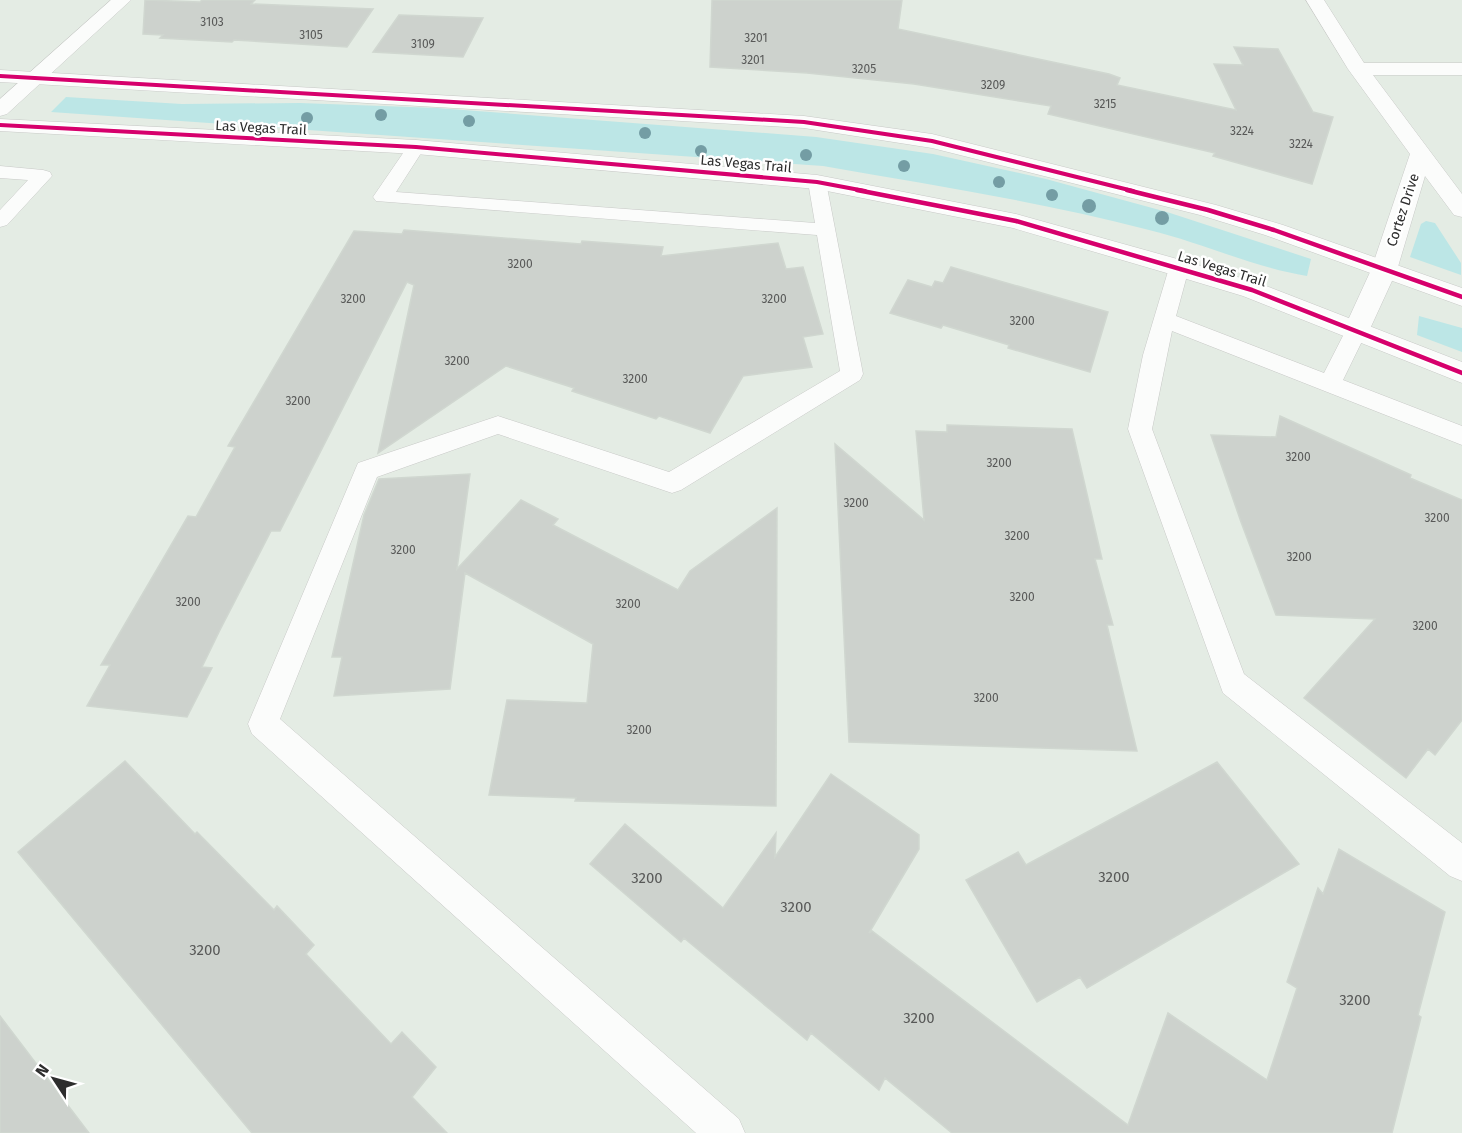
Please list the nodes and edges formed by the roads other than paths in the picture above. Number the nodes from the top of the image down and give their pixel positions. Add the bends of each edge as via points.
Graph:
1 (122, 0) edge
2 (1315, 0) edge
3 (1358, 69) junction
4 (1462, 69) edge
5 (0, 76) edge
6 (33, 79) junction
7 (0, 110) edge
8 (0, 125) edge
9 (417, 147) junction
10 (1421, 154) junction
11 (0, 172) edge
12 (817, 182) junction
13 (1462, 210) edge
14 (0, 220) edge
15 (826, 230) junction
16 (1179, 268) junction
17 (1384, 270) junction
18 (1462, 297) edge
19 (1164, 320) junction
20 (1356, 331) junction
21 (1462, 373) edge
22 (1329, 384) junction
23 (1462, 436) edge
24 (1462, 864) edge
25 (726, 1133) edge

1 - 6 main road
2 - 3 main road, Cortez Drive
3 - 4 main road
3 - 10 main road, Cortez Drive
5 - 6 main road
6 - 7 main road
6 - 17 main road via 804,122 932,141 1151,195 1274,230
8 - 9 main road, Las Vegas Trail
9 - 12 main road, Las Vegas Trail
9 - 15 lane via 384,197
10 - 13 main road, Cortez Drive
10 - 17 main road, Cortez Drive
11 - 14 lane via 43,176
12 - 15 lane
12 - 16 main road, Las Vegas Trail via 1016,221
15 - 25 lane via 852,374 672,483 498,424 367,470 263,723
16 - 19 lane
16 - 20 main road, Las Vegas Trail via 1252,290
17 - 18 main road
17 - 20 main road, Cortez Drive
19 - 22 lane
19 - 24 lane via 1140,429 1233,683
20 - 21 main road, Las Vegas Trail
20 - 22 lane
22 - 23 lane

